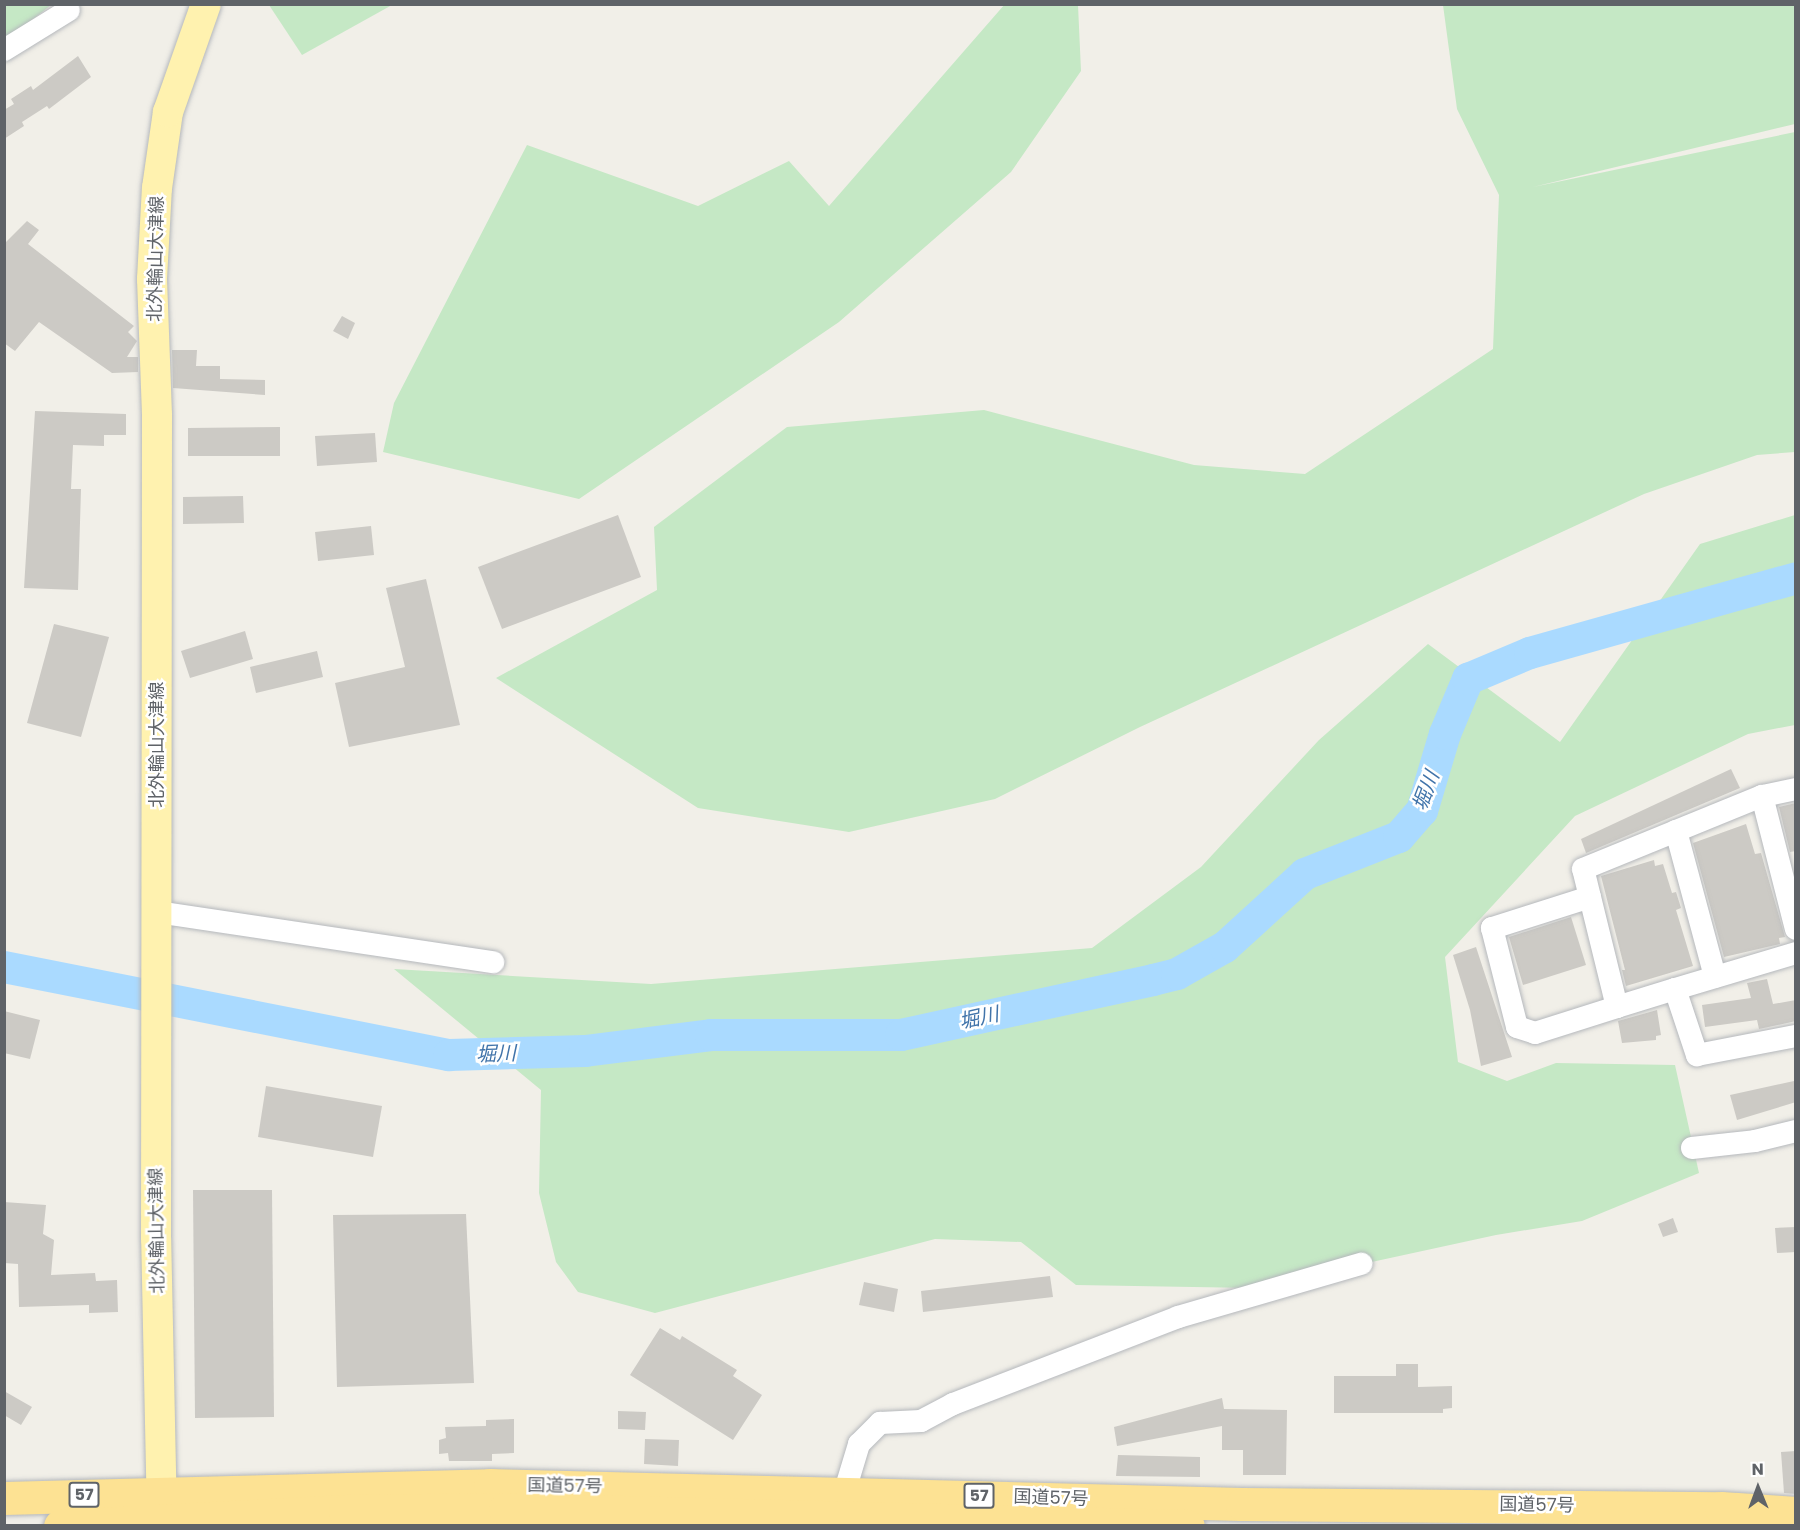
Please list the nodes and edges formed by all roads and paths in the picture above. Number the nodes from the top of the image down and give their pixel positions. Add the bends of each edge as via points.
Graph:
1 (206, 4) edge
2 (69, 10) dead end
3 (4, 50) edge
4 (1796, 789) edge
5 (1762, 796) junction
6 (1676, 831) junction
7 (1788, 867) edge
8 (1590, 897) junction
9 (157, 912) junction
10 (1796, 929) edge
11 (1796, 953) edge
12 (493, 962) dead end
13 (1715, 977) junction
14 (1676, 989) junction
15 (1617, 1007) junction
16 (1796, 1036) edge
17 (1796, 1116) edge
18 (1796, 1131) edge
19 (1713, 1136) dead end
20 (1692, 1148) dead end
21 (1361, 1264) dead end
22 (4, 1498) edge
23 (838, 1512) edge
24 (162, 1513) edge
25 (1796, 1514) edge
26 (474, 1517) edge
27 (60, 1526) edge
28 (1188, 1526) edge

1 - 9 main road, 北外輪山大津線 via 166,120 153,256
2 - 3 street
4 - 5 street
5 - 6 street
5 - 7 street
6 - 8 street via 1583,869
6 - 13 street
7 - 10 street
8 - 15 street
8 - 15 street via 1491,928 1517,1027 1535,1032
9 - 12 street
9 - 24 main road, 北外輪山大津線 via 156,1239
11 - 13 street
13 - 14 street
14 - 15 street
14 - 16 street via 1697,1055
17 - 19 street
18 - 20 street via 1755,1141
21 - 23 street via 1178,1317 953,1404 921,1421 880,1423 859,1444
22 - 24 highway, 57
23 - 24 highway, 国道57号 / 57 via 490,1485
23 - 25 highway, 国道57号 / 57 via 1242,1504 1721,1508
23 - 26 highway, 国道57号 / 57
23 - 28 highway, 国道57号 / 57
24 - 26 highway, 国道57号 / 57
24 - 27 highway, 57

